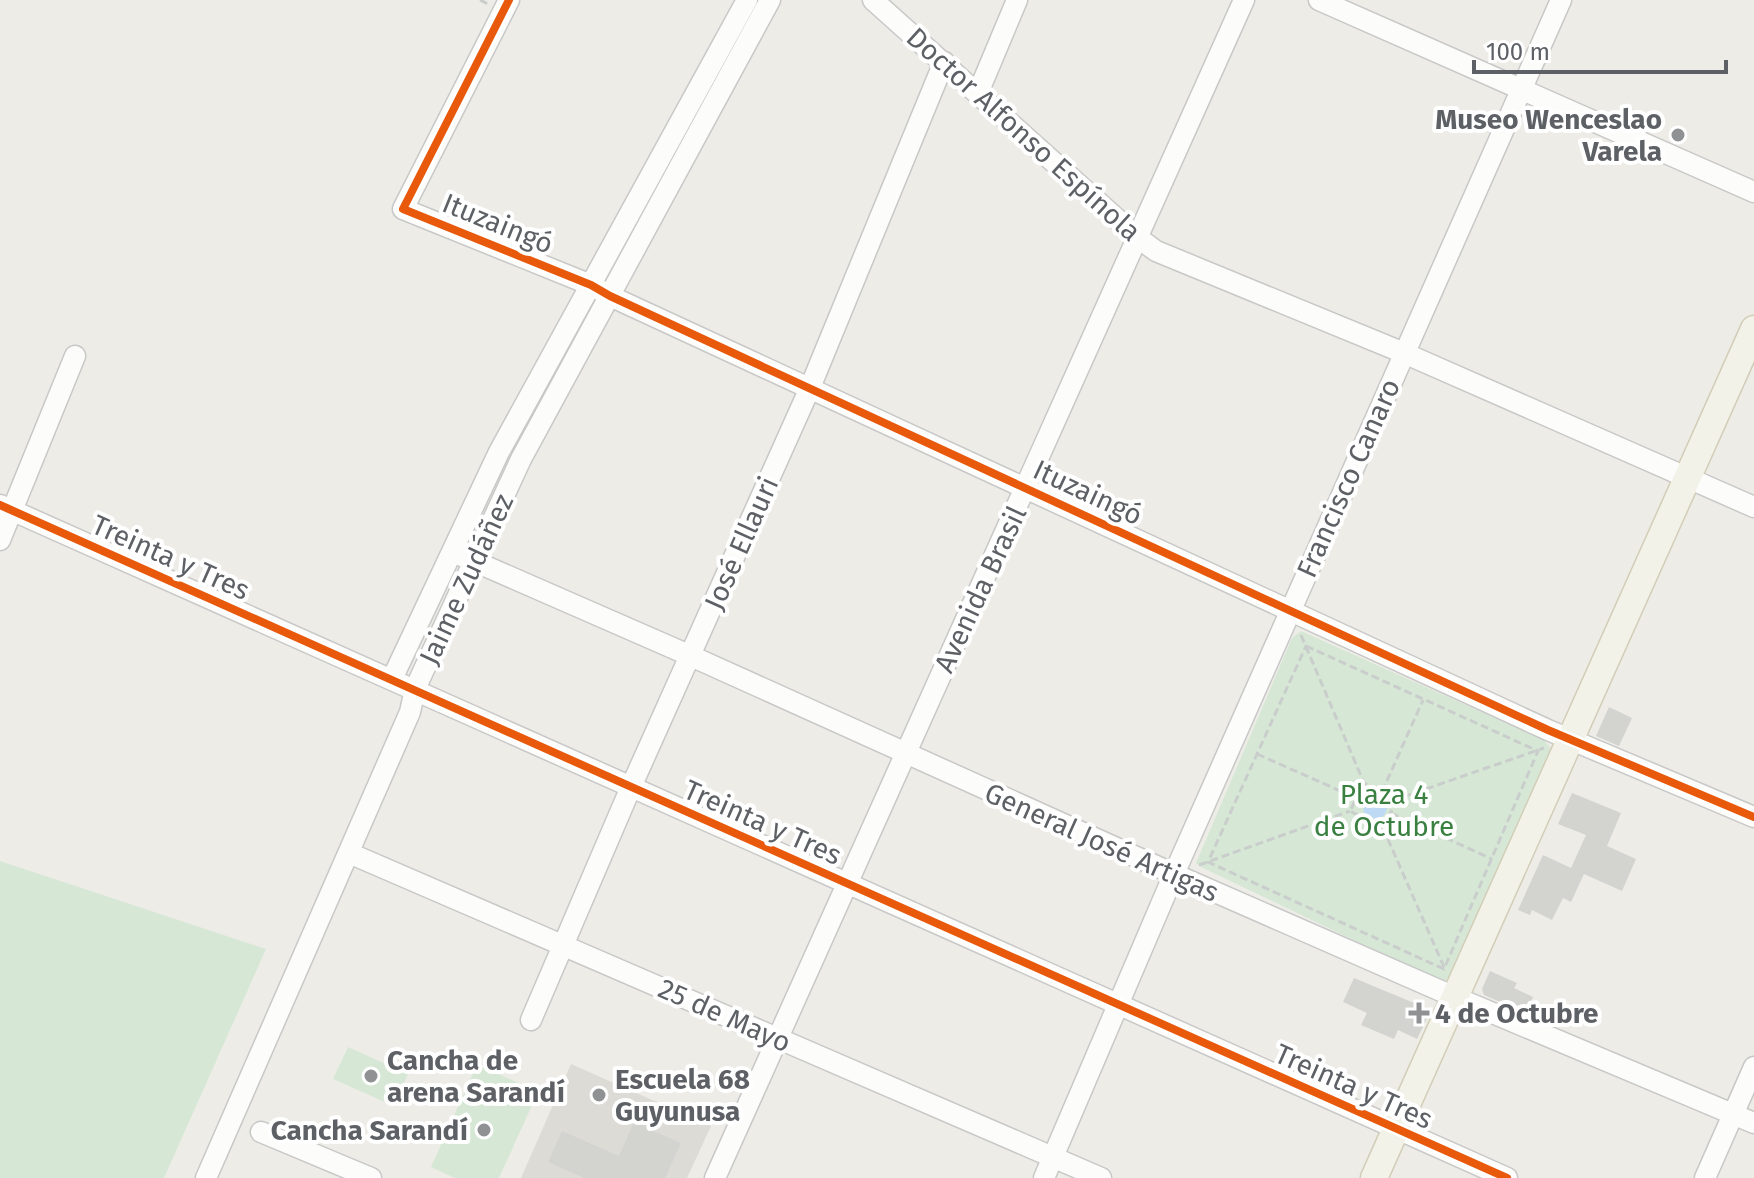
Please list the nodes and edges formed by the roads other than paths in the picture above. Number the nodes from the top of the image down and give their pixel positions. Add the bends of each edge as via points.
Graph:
1 (509, 0) edge
2 (747, 0) edge
3 (770, 0) edge
4 (873, 0) edge
5 (1017, 0) edge
6 (1244, 0) edge
7 (1319, 0) edge
8 (1561, 0) edge
9 (944, 62) junction
10 (1523, 89) junction
11 (978, 93) junction
12 (1754, 192) edge
13 (1137, 237) junction
14 (591, 285) junction
15 (610, 296) junction
16 (1754, 329) edge
17 (1404, 353) junction
18 (75, 356) dead end
19 (809, 390) junction
20 (1686, 477) junction
21 (1027, 487) junction
22 (1754, 507) edge
23 (6, 508) edge
24 (0, 540) edge
25 (453, 552) junction
26 (475, 562) junction
27 (1290, 609) junction
28 (691, 656) junction
29 (392, 679) junction
30 (415, 689) junction
31 (1571, 740) junction
32 (904, 754) junction
33 (631, 787) junction
34 (1754, 817) edge
35 (349, 853) junction
36 (1174, 874) junction
37 (847, 883) junction
38 (563, 945) junction
39 (1457, 998) junction
40 (1118, 1002) junction
41 (531, 1020) dead end
42 (778, 1039) junction
43 (1754, 1067) edge
44 (1733, 1114) junction
45 (1754, 1123) edge
46 (1396, 1129) junction
47 (261, 1132) dead end
48 (1053, 1157) junction
49 (206, 1178) edge
50 (371, 1178) edge
51 (715, 1178) edge
52 (1044, 1178) edge
53 (1101, 1178) edge
54 (1374, 1178) edge
55 (1507, 1178) edge
56 (1705, 1178) edge

1 - 14 street, Ituzaingó via 403,209
2 - 14 street, Jaime Zudáñez
3 - 15 street, Jaime Zudáñez
4 - 9 street, Doctor Alfonso Espínola
5 - 11 street
6 - 13 street, Avenida Brasil
7 - 10 street
8 - 10 street, Francisco Canaro
9 - 11 street, Doctor Alfonso Espínola
9 - 19 street, José Ellauri
10 - 12 street
10 - 17 street, Francisco Canaro
11 - 13 street, Doctor Alfonso Espínola
13 - 17 street, Doctor Alfonso Espínola via 1156,251
13 - 21 street, Avenida Brasil
14 - 15 street, Ituzaingó
14 - 25 street, Jaime Zudáñez via 499,452
15 - 19 street, Ituzaingó
15 - 26 street, Jaime Zudáñez via 521,459
16 - 20 main road
17 - 20 street, Doctor Alfonso Espínola
17 - 27 street, Francisco Canaro
18 - 23 street
19 - 21 street, Ituzaingó
19 - 28 street, José Ellauri
20 - 22 street, Doctor Alfonso Espínola
20 - 31 main road
21 - 27 street, Ituzaingó
21 - 32 street, Avenida Brasil
23 - 24 street
23 - 29 street, Treinta y Tres
25 - 26 street, General José Artigas
25 - 29 street, Jaime Zudáñez
26 - 28 street, General José Artigas
26 - 30 street, Jaime Zudáñez
27 - 31 street, Ituzaingó
27 - 36 street, Francisco Canaro
28 - 32 street, General José Artigas
28 - 33 street, José Ellauri
29 - 30 street, Treinta y Tres
30 - 33 street, Treinta y Tres
30 - 35 street, Jaime Zudáñez
31 - 34 street, Ituzaingó
31 - 39 main road
32 - 36 street, General José Artigas
32 - 37 street, Avenida Brasil
33 - 37 street, Treinta y Tres
33 - 38 street, José Ellauri
35 - 38 street, 25 de Mayo
35 - 49 street, Jaime Zudáñez
36 - 39 street, General José Artigas
36 - 40 street, Francisco Canaro
37 - 40 street, Treinta y Tres
37 - 42 street, Avenida Brasil
38 - 41 street, José Ellauri
38 - 42 street, 25 de Mayo
39 - 44 street, General José Artigas
39 - 46 main road
40 - 46 street, Treinta y Tres
40 - 48 street, Francisco Canaro
42 - 48 street, 25 de Mayo
42 - 51 street, Avenida Brasil
43 - 44 street
44 - 45 street, General José Artigas
44 - 56 street
46 - 54 main road
46 - 55 street, Treinta y Tres
47 - 50 street
48 - 52 street, Francisco Canaro
48 - 53 street, 25 de Mayo

